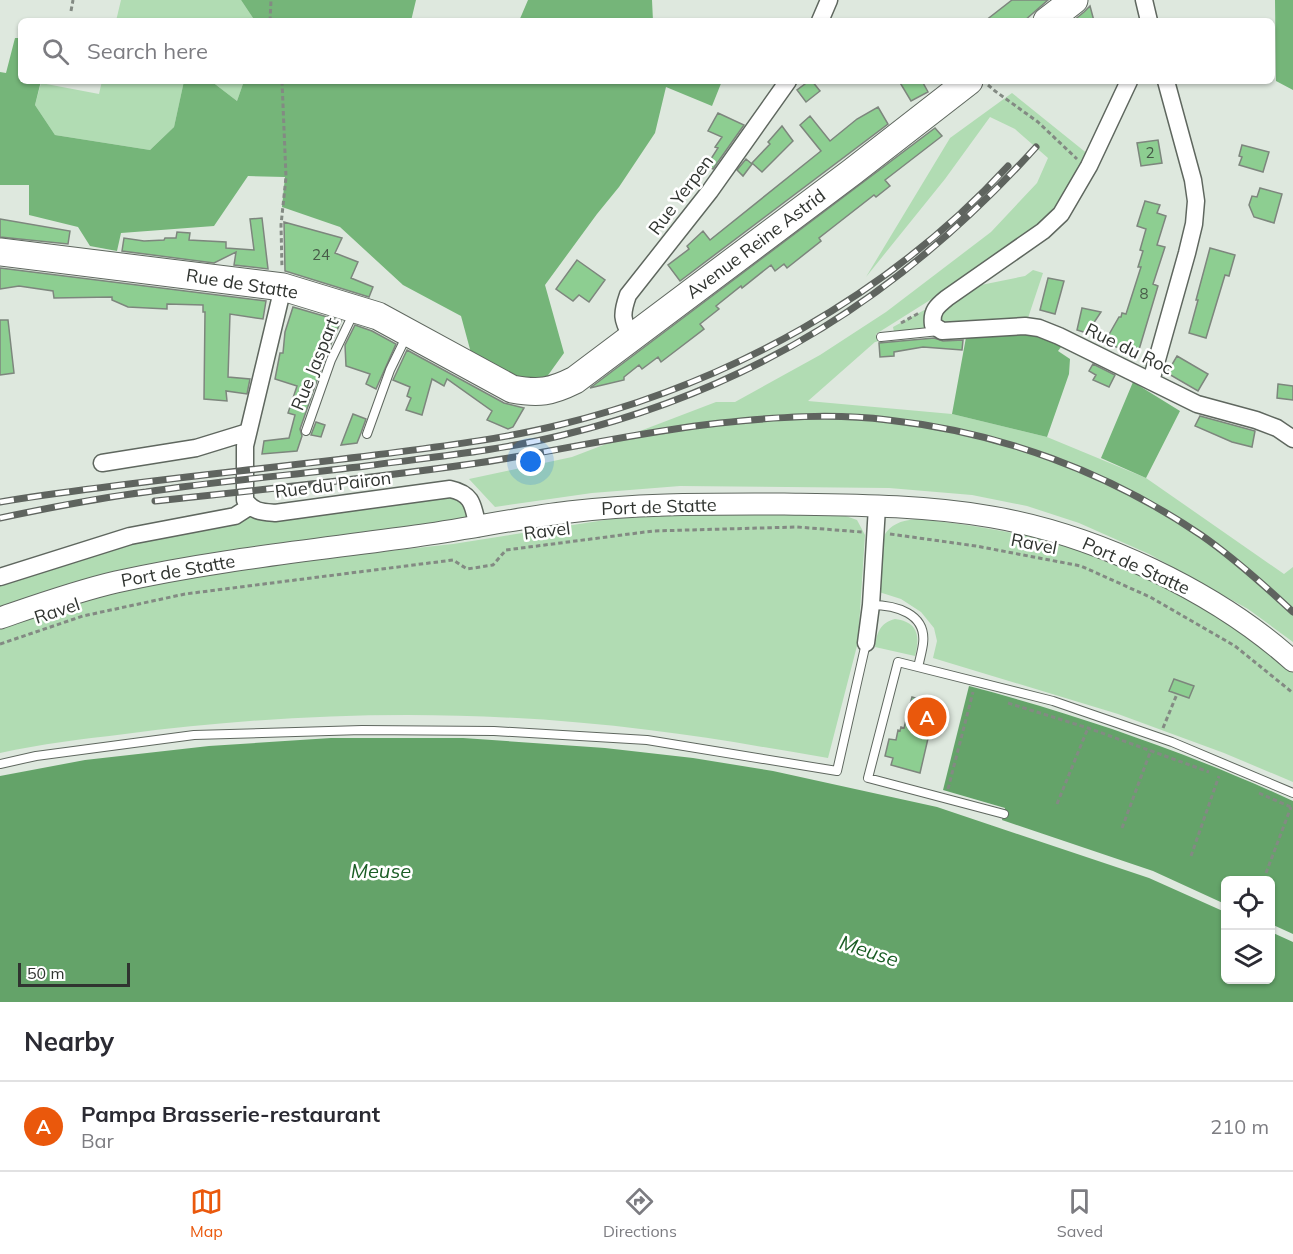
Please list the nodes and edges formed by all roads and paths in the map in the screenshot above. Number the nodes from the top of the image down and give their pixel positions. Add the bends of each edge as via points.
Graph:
1 (73, 0) edge
2 (271, 0) edge
3 (829, 0) edge
4 (1144, 0) edge
5 (71, 12) dead end
6 (270, 18) edge
7 (821, 18) edge
8 (1148, 18) edge
9 (282, 84) edge
10 (786, 84) edge
11 (965, 84) edge
12 (988, 84) edge
13 (1128, 84) edge
14 (1167, 84) edge
15 (1089, 166) junction
16 (0, 252) edge
17 (283, 287) junction
18 (946, 298) junction
19 (356, 309) junction
20 (942, 331) junction
21 (409, 332) junction
22 (631, 337) junction
23 (881, 337) joint
24 (1151, 381) junction
25 (535, 394) joint
26 (306, 431) dead end
27 (248, 432) junction
28 (367, 434) dead end
29 (1293, 439) edge
30 (102, 464) dead end
31 (249, 507) junction
32 (877, 507) junction
33 (478, 528) junction
34 (876, 533) junction
35 (0, 577) edge
36 (871, 604) junction
37 (0, 618) edge
38 (866, 643) joint
39 (0, 644) edge
40 (1293, 661) edge
41 (918, 667) junction
42 (1293, 693) edge
43 (1177, 694) dead end
44 (982, 695) dead end
45 (1004, 702) dead end
46 (1088, 728) junction
47 (1159, 738) junction
48 (1151, 750) junction
49 (0, 764) edge
50 (1250, 789) dead end
51 (958, 792) dead end
52 (1293, 793) edge
53 (1057, 804) dead end
54 (1292, 807) edge
55 (1004, 814) dead end
56 (1122, 828) dead end
57 (1191, 856) dead end
58 (1266, 873) dead end

1 - 5 path
2 - 6 path
3 - 7 street
4 - 8 street
9 - 17 path via 286,177 281,225
10 - 22 street, Rue Yerpen via 710,191 628,295 622,319
11 - 22 main road, Avenue Reine Astrid
12 - 15 path
13 - 15 street
14 - 24 street via 1196,201 1187,253
15 - 18 street via 1052,223
16 - 17 main road, Rue de Statte
17 - 19 main road, Rue de Statte
17 - 27 street
18 - 20 street via 934,308 932,317 933,325
18 - 23 path
19 - 21 main road, Rue de Statte
19 - 26 lane, Rue Jaspart via 331,360
20 - 23 lane, Rue du Roc
20 - 24 street, Rue du Roc via 1039,328
21 - 25 main road, Rue de Statte via 512,389
21 - 28 lane via 390,370
22 - 25 main road, Avenue Reine Astrid via 575,380
24 - 29 street, Rue du Roc via 1197,404 1256,420
27 - 30 street via 196,448
27 - 31 street via 245,500
31 - 33 street, Rue du Pairon via 275,513 450,489 463,492 473,503
31 - 35 street via 236,516 130,536
32 - 33 street, Port de Statte via 673,504 569,512
32 - 34 street
32 - 40 street, Port de Statte via 993,517 1083,540 1201,595 1241,620
33 - 37 street, Port de Statte via 223,562 137,578
34 - 36 street
34 - 39 path, Ravel via 796,527 653,531 506,550 493,565 467,569 453,560 184,594 83,616
34 - 42 path, Ravel via 902,534 1081,566 1150,597 1235,646
36 - 38 street
36 - 41 lane via 902,608 922,628 924,642
38 - 49 lane via 837,771 647,740 494,731 194,735
41 - 47 lane via 1053,701
41 - 55 lane via 898,662 868,778
43 - 47 path
44 - 51 path via 972,692 947,788
45 - 46 path
46 - 48 path
46 - 53 path
47 - 52 lane
48 - 56 path
48 - 57 path via 1220,776
50 - 54 path
54 - 58 path

